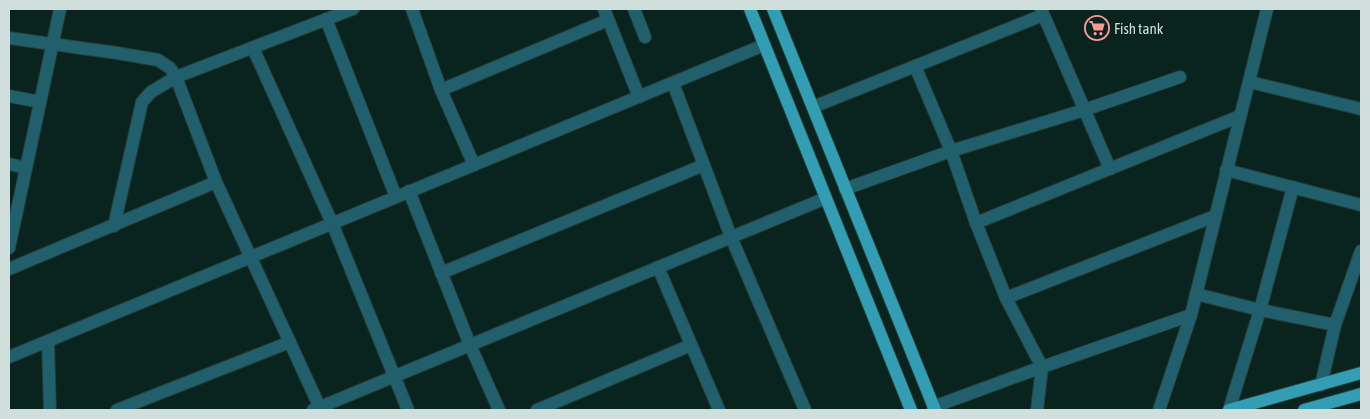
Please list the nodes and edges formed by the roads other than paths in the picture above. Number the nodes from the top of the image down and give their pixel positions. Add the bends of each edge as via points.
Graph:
1 (60, 9) edge
2 (353, 9) edge
3 (412, 9) edge
4 (634, 9) edge
5 (750, 9) edge
6 (773, 9) edge
7 (1267, 9) edge
8 (1042, 12) edge
9 (606, 15) edge
10 (326, 19) junction
11 (645, 37) dead end
12 (9, 38) edge
13 (52, 45) junction
14 (764, 45) junction
15 (253, 48) junction
16 (915, 66) junction
17 (176, 77) junction
18 (1180, 77) dead end
19 (1250, 82) junction
20 (672, 83) junction
21 (441, 90) junction
22 (9, 96) edge
23 (639, 97) junction
24 (40, 102) junction
25 (812, 107) junction
26 (1361, 109) edge
27 (1084, 110) junction
28 (1240, 116) junction
29 (827, 144) junction
30 (807, 151) junction
31 (951, 151) junction
32 (9, 164) edge
33 (474, 165) junction
34 (704, 165) junction
35 (26, 168) junction
36 (1110, 169) junction
37 (1226, 170) junction
38 (216, 182) junction
39 (1293, 187) junction
40 (846, 189) junction
41 (409, 192) junction
42 (396, 197) junction
43 (826, 198) junction
44 (1361, 205) edge
45 (1215, 216) junction
46 (332, 223) junction
47 (976, 223) junction
48 (114, 226) junction
49 (731, 237) junction
50 (9, 248) edge
51 (1361, 251) edge
52 (251, 256) junction
53 (658, 267) junction
54 (9, 269) edge
55 (441, 273) junction
56 (1196, 294) junction
57 (1006, 298) junction
58 (1260, 310) junction
59 (1191, 315) junction
60 (1335, 325) junction
61 (48, 342) junction
62 (290, 342) junction
63 (470, 345) junction
64 (691, 345) junction
65 (9, 357) edge
66 (1042, 367) junction
67 (1361, 373) edge
68 (394, 377) junction
69 (1321, 385) junction
70 (1361, 394) edge
71 (1329, 407) edge
72 (318, 409) edge
73 (934, 409) edge
74 (50, 410) edge
75 (117, 410) edge
76 (408, 410) edge
77 (499, 410) edge
78 (537, 410) edge
79 (719, 410) edge
80 (805, 410) edge
81 (910, 410) edge
82 (1038, 410) edge
83 (1159, 410) edge
84 (1229, 410) edge
85 (1304, 410) edge

1 - 13 street
2 - 10 street
3 - 21 street
4 - 11 street
5 - 14 main road
6 - 25 main road
7 - 19 street
8 - 16 street
8 - 27 street
9 - 21 street
9 - 23 street
10 - 15 street
10 - 42 street
12 - 13 street
13 - 17 street via 158,60
13 - 24 street
14 - 20 street
14 - 30 main road
15 - 17 street
15 - 46 street
16 - 25 street
16 - 31 street
17 - 38 street
17 - 48 street via 151,92 142,102
18 - 27 street
19 - 26 street
19 - 28 street
20 - 23 street
20 - 34 street
21 - 33 street
22 - 24 street
23 - 33 street
24 - 35 street
25 - 29 main road
27 - 31 street
27 - 36 street
28 - 36 street
28 - 37 street
29 - 30 main road
29 - 40 main road
30 - 43 main road
31 - 40 street
31 - 47 street
32 - 35 street
33 - 41 street
34 - 49 street
34 - 55 street
35 - 50 street
36 - 47 street
37 - 39 street
37 - 45 street
38 - 48 street
38 - 52 street
39 - 44 street
39 - 58 street
40 - 73 main road
41 - 42 street
41 - 55 street
42 - 46 street
43 - 49 street
43 - 81 main road
45 - 56 street
45 - 57 street
46 - 52 street
46 - 68 street
47 - 57 street
48 - 54 street
49 - 53 street
49 - 80 street
51 - 60 street
52 - 61 street
52 - 62 street
53 - 63 street
53 - 64 street
55 - 63 street
56 - 58 street
56 - 59 street
57 - 66 street
58 - 60 street
58 - 84 street
59 - 66 street
59 - 83 street
60 - 69 street
61 - 65 street
61 - 74 street
62 - 72 street
62 - 75 street
63 - 68 street
63 - 77 street
64 - 78 street
64 - 79 street
66 - 73 street
66 - 82 street
67 - 69 main road
68 - 72 street
68 - 76 street
69 - 84 main road
70 - 71 main road
71 - 85 main road

